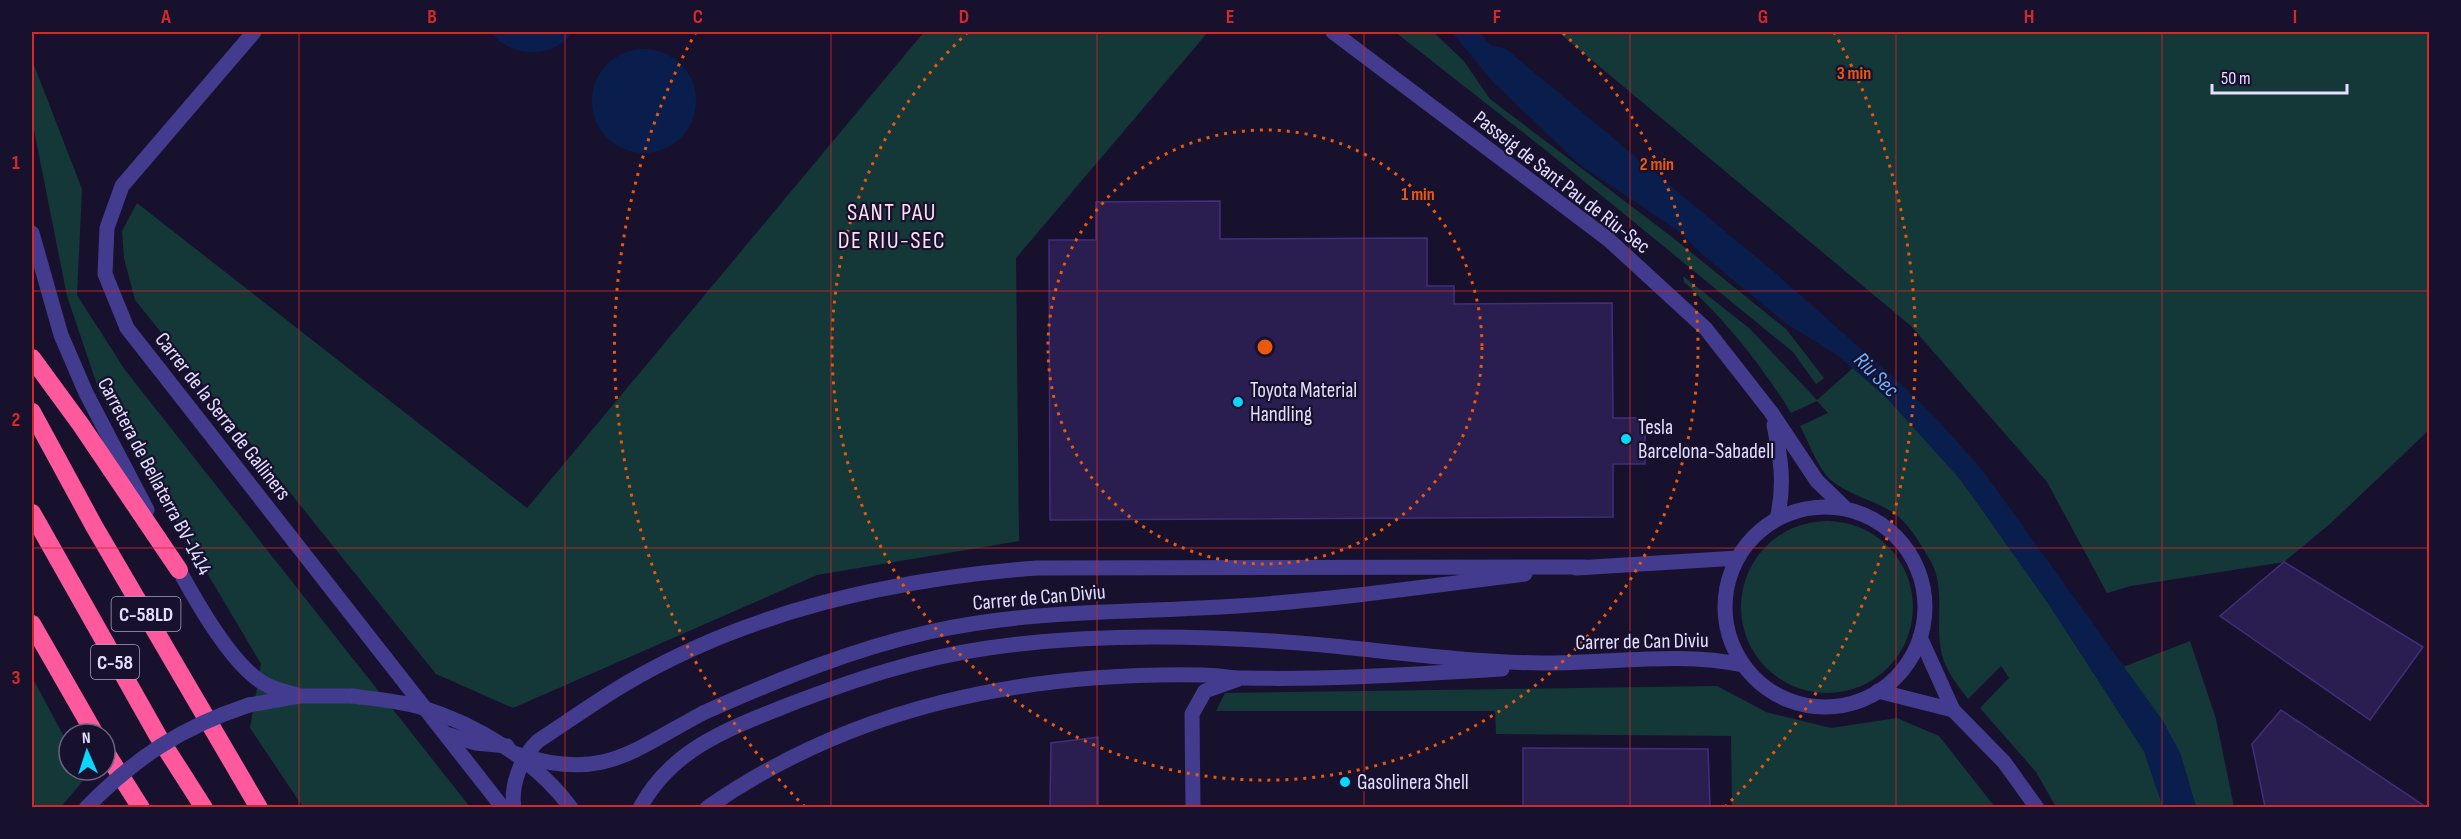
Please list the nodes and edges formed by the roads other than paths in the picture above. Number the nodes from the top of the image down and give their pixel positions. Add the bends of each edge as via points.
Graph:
1 (254, 32) edge
2 (1333, 32) edge
3 (32, 233) edge
4 (32, 358) edge
5 (32, 412) edge
6 (1771, 412) junction
7 (1846, 509) junction
8 (32, 513) edge
9 (1777, 519) junction
10 (1738, 558) junction
11 (1584, 567) junction
12 (179, 570) junction
13 (32, 624) edge
14 (1920, 637) junction
15 (1542, 663) junction
16 (1743, 664) junction
17 (1242, 678) junction
18 (1878, 691) junction
19 (300, 696) junction
20 (1953, 710) junction
21 (88, 722) edge
22 (446, 734) junction
23 (538, 741) junction
24 (511, 752) junction
25 (117, 770) edge
26 (86, 807) edge
27 (141, 807) edge
28 (204, 807) edge
29 (259, 807) edge
30 (503, 807) edge
31 (514, 807) edge
32 (571, 807) edge
33 (640, 807) edge
34 (707, 807) edge
35 (1193, 807) edge
36 (2037, 807) edge

1 - 22 street, Carrer de la Serra de Galliners via 122,186 107,228 105,274 127,328
2 - 6 street, Passeig de Sant Pau de Riu-Sec via 1609,240 1706,329
3 - 12 street, Carretera de Bellaterra BV-1414 via 61,335 86,393
4 - 12 highway
5 - 29 highway, C-58LD via 94,526
6 - 7 street, Passeig de Sant Pau de Riu-Sec via 1817,481
6 - 9 street, Passeig de Sant Pau de Riu-Sec via 1782,458 1783,494
7 - 9 street via 1811,508
7 - 14 street via 1886,528 1914,561 1925,603
8 - 28 highway, C-58 via 158,736
9 - 10 street via 1758,532
10 - 11 street, Carrer de Can Diviu
10 - 16 street via 1727,586 1725,617 1733,647
11 - 23 street, Carrer de Can Diviu via 1037,568 905,583 792,612 720,638 626,684
11 - 24 street, Carrer de Can Diviu, bridge via 1238,606 987,621 930,632 825,662 703,713 631,753 603,763 562,766
12 - 19 street, Carretera de Bellaterra BV-1414 via 242,666 264,684
13 - 21 highway, C-58
14 - 18 street via 1904,668
14 - 20 street
15 - 16 street, Carrer de Can Diviu via 1703,660
15 - 17 street, Carrer de Can Diviu via 1397,675
15 - 33 street, Carrer de Can Diviu via 1231,639 1134,637 986,648 843,684 715,737 663,773
16 - 18 street via 1767,688 1807,705 1849,704
17 - 34 street, Carrer de Can Diviu via 1204,675 1073,679 961,696 871,722 820,743
17 - 35 street via 1205,691 1192,714
18 - 20 street
19 - 24 street, bridge via 352,696 421,708 479,732
19 - 26 street, bridge via 249,705 176,735 143,755
20 - 36 street via 2004,762
22 - 23 street, Carrer de Can Diviu via 494,746
22 - 30 street, Carrer de la Serra de Galliners
23 - 31 street, Carrer de Can Diviu via 526,752 518,774
24 - 32 street, bridge
25 - 27 highway

